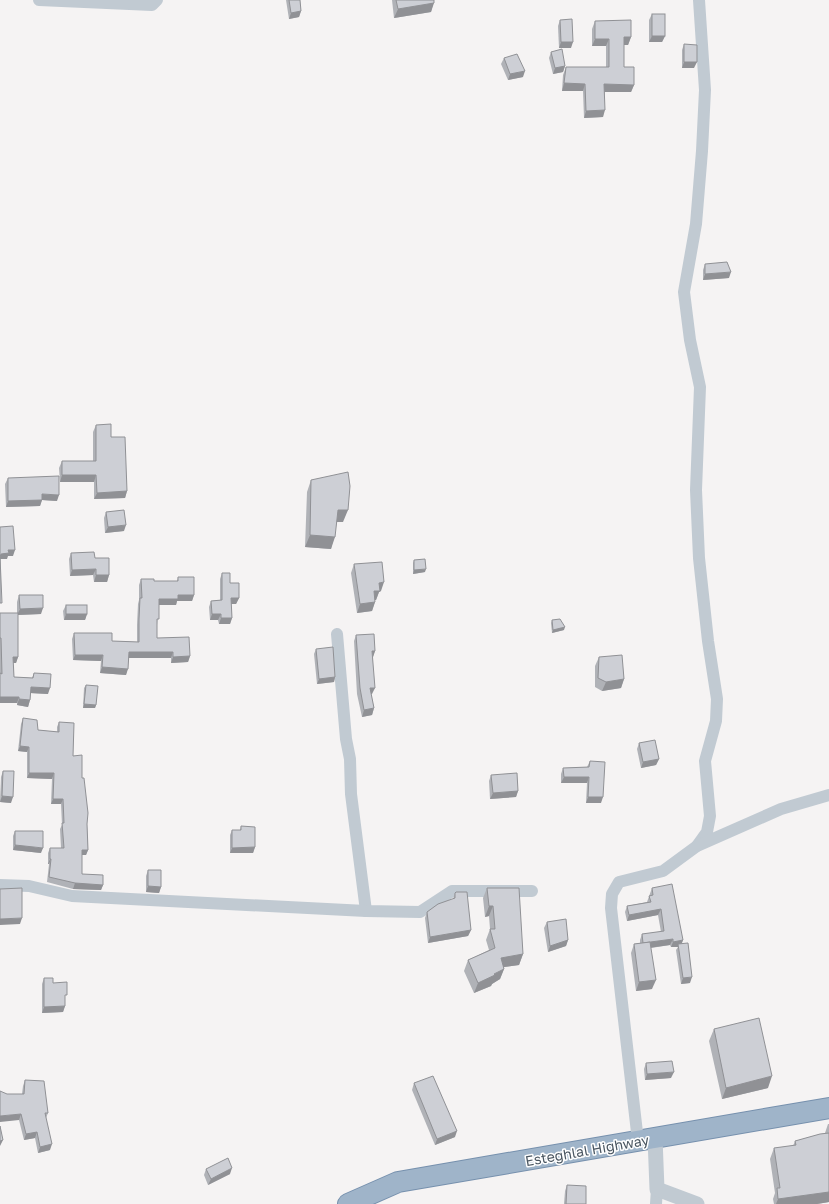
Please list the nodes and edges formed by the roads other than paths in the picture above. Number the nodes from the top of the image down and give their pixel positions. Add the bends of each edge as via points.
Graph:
1 (39, 0) edge
2 (157, 0) edge
3 (699, 0) edge
4 (338, 634) dead end
5 (829, 795) edge
6 (697, 846) junction
7 (0, 886) edge
8 (532, 891) dead end
9 (366, 912) junction
10 (829, 1108) edge
11 (646, 1139) junction
12 (657, 1189) junction
13 (348, 1204) edge
14 (656, 1204) edge
15 (697, 1204) edge

1 - 2 street via 152,5
3 - 6 street via 705,90 702,150 696,224 684,292 690,340 700,387 696,490 699,558 717,699 716,721 705,761 710,816 707,832
4 - 9 street via 351,794
5 - 6 street via 781,809
6 - 11 street via 663,871 619,882 612,894 611,908
7 - 9 street via 30,886 72,896
8 - 9 street via 452,891 420,912
10 - 11 highway, Esteghlal Highway
11 - 12 street
11 - 13 highway, Esteghlal Highway via 398,1182
12 - 14 street
12 - 15 street

